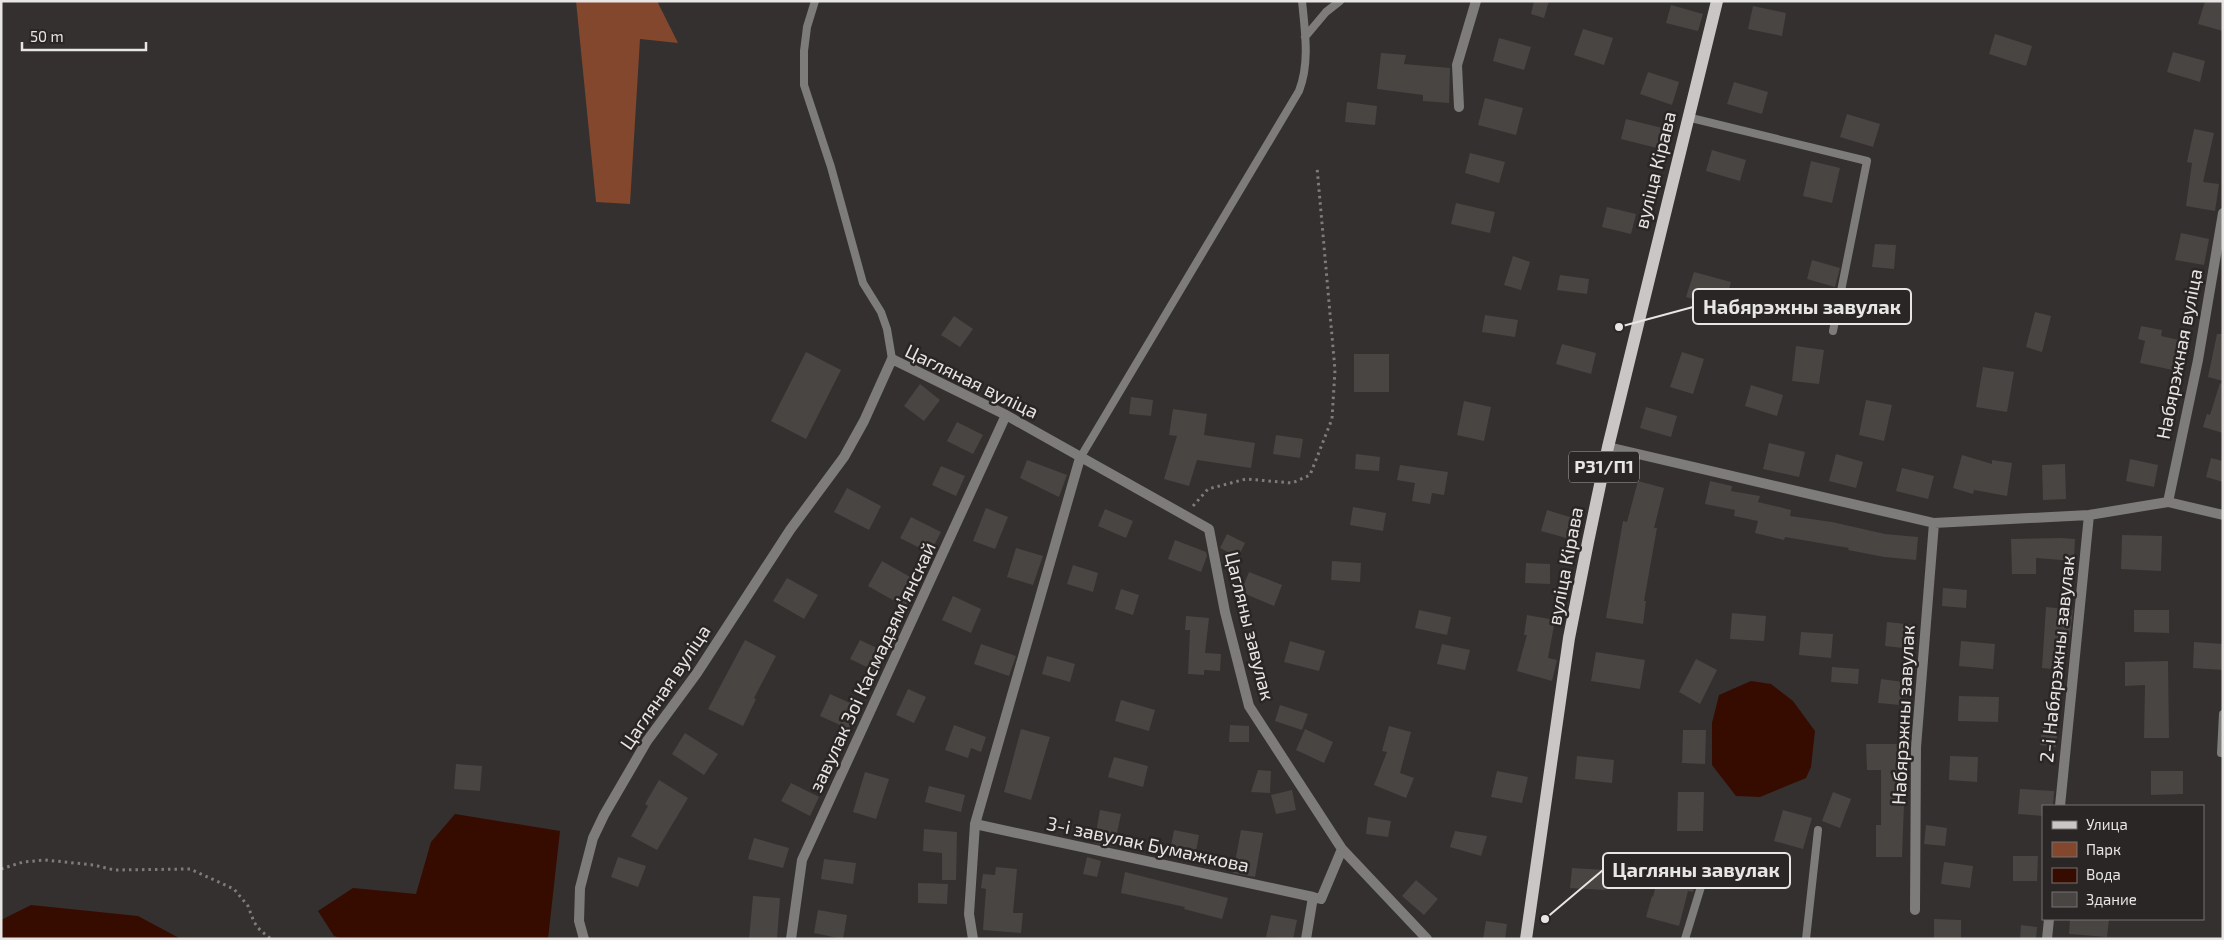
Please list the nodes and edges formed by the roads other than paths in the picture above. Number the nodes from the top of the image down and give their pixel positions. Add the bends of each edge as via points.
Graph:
1 (815, 1) edge
2 (1302, 1) edge
3 (1340, 1) edge
4 (1476, 1) edge
5 (1717, 1) edge
6 (1305, 37) junction
7 (1458, 107) dead end
8 (1687, 117) junction
9 (2223, 213) edge
10 (1833, 331) dead end
11 (892, 359) junction
12 (1006, 416) junction
13 (1608, 447) junction
14 (1080, 458) junction
15 (2168, 502) junction
16 (2089, 515) junction
17 (2223, 515) edge
18 (1934, 523) junction
19 (2223, 714) edge
20 (2221, 753) dead end
21 (2060, 805) edge
22 (974, 824) junction
23 (1818, 830) dead end
24 (1342, 849) junction
25 (1707, 867) dead end
26 (1313, 898) junction
27 (1915, 910) dead end
28 (2049, 920) edge
29 (584, 939) edge
30 (791, 939) edge
31 (973, 939) edge
32 (1306, 939) edge
33 (1427, 939) edge
34 (1526, 939) edge
35 (1685, 939) edge
36 (1806, 939) edge
37 (2047, 939) edge

1 - 11 lane via 805,37 804,85 863,283 881,312 887,329
2 - 6 lane
3 - 6 lane
4 - 7 street via 1457,64
5 - 8 main road, вуліца Кірава / Р31/П1
6 - 14 lane via 1305,76 1299,91
8 - 10 lane via 1867,161
8 - 13 main road, вуліца Кірава / Р31/П1
9 - 15 street, Набярэжная вуліца via 2198,360
11 - 12 street, Цагляная вуліца
11 - 29 street, Цагляная вуліца via 844,457 790,530 697,673 648,741 604,815 593,838 580,888 579,920
12 - 14 street, Цагляная вуліца
12 - 30 street, завулак Зоі Касмадзямʼянскай via 802,860
13 - 18 street
13 - 34 main road, вуліца Кірава / Р31/П1 via 1569,638
14 - 22 street
14 - 24 street, Цагляны завулак via 1208,529 1249,706
15 - 16 street
15 - 17 street
16 - 18 street
16 - 21 street, 2-і Набярэжны завулак
18 - 27 street, Набярэжны завулак via 1916,747
19 - 20 lane
22 - 26 street, 3-і завулак Бумажкова
22 - 31 street via 969,914
23 - 36 lane
24 - 26 street via 1321,899
24 - 33 street, Цагляны завулак
25 - 35 lane
26 - 32 street
28 - 37 street

